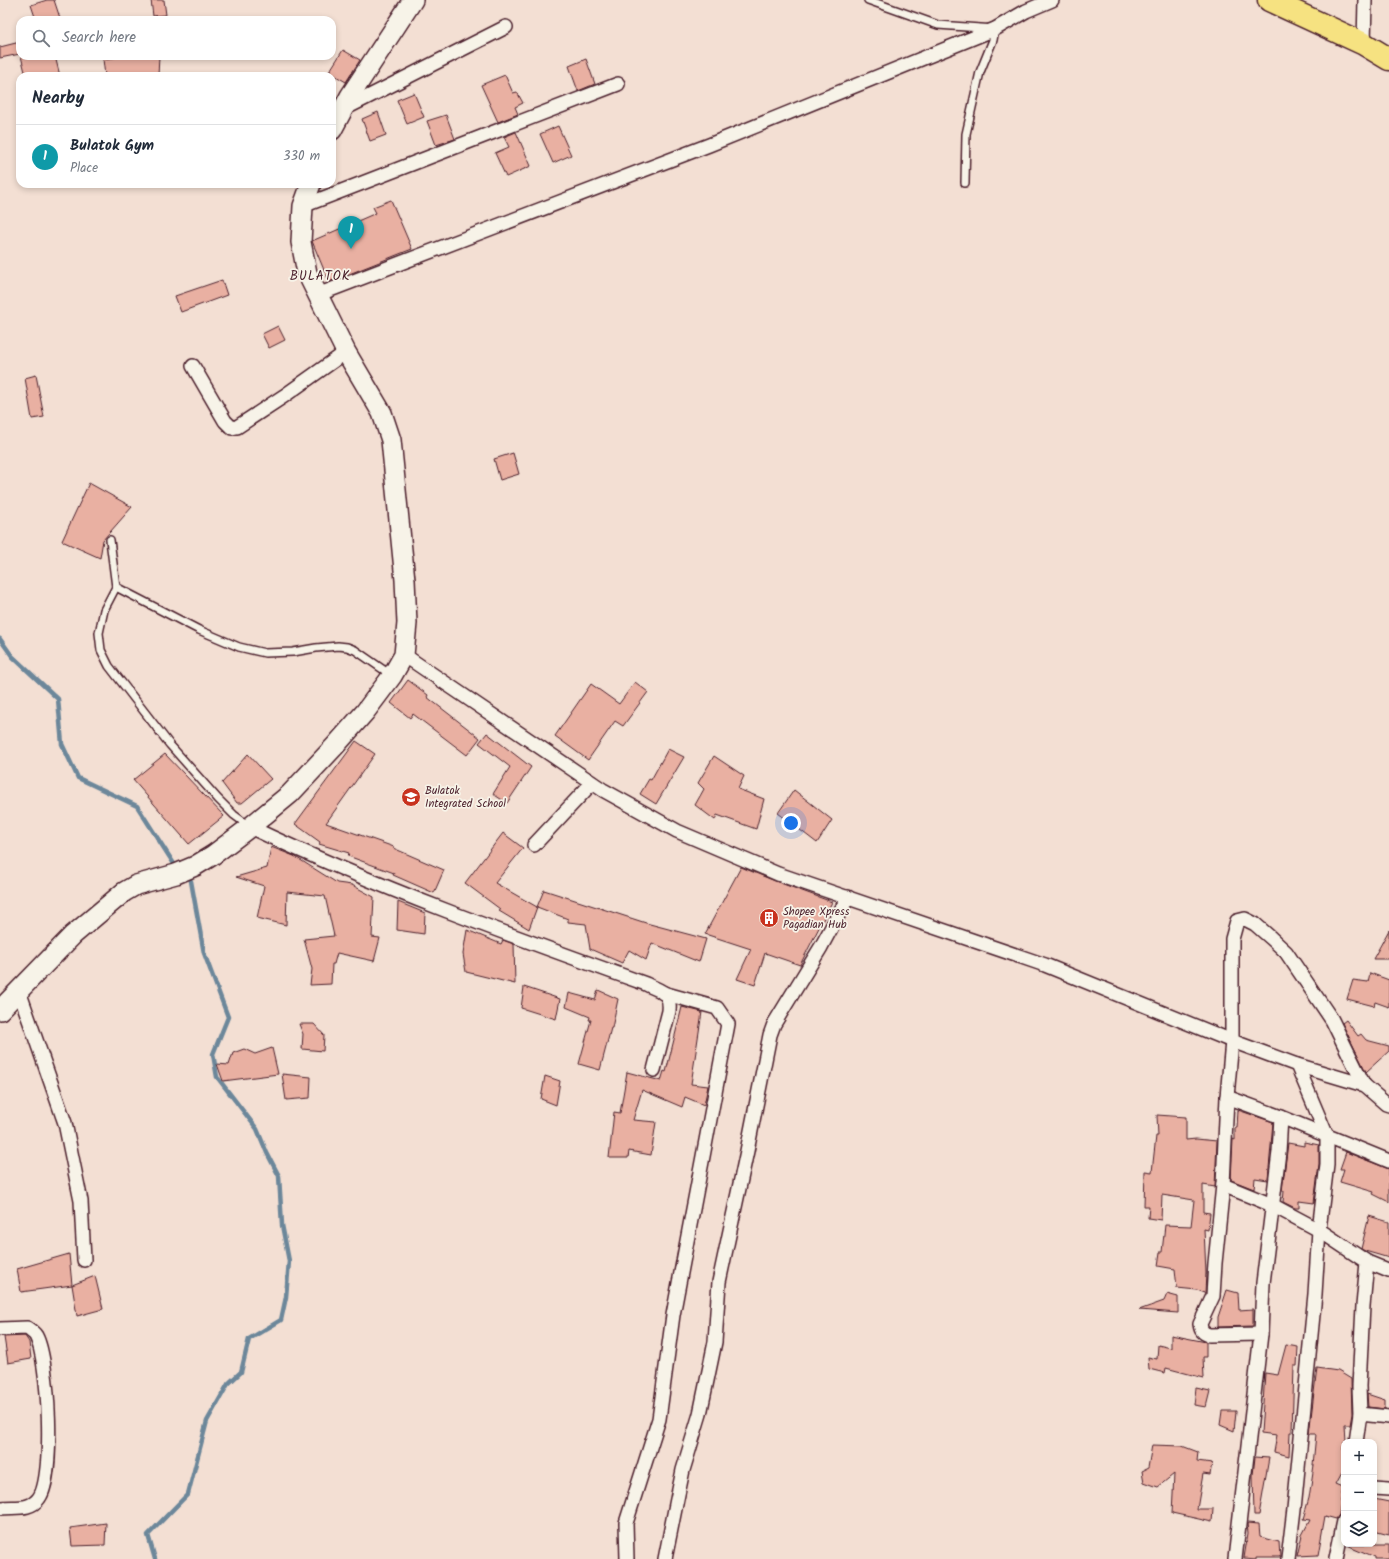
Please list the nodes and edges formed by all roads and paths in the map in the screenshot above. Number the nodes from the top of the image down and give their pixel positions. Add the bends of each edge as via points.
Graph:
1 (413, 0) edge
2 (868, 0) edge
3 (1052, 0) edge
4 (1269, 0) edge
5 (1365, 0) edge
6 (506, 27) dead end
7 (995, 29) junction
8 (1364, 44) junction
9 (1389, 59) edge
10 (618, 84) dead end
11 (342, 110) junction
12 (336, 122) edge
13 (965, 183) dead end
14 (310, 188) edge
15 (303, 206) junction
16 (317, 295) junction
17 (346, 352) junction
18 (192, 366) dead end
19 (110, 540) dead end
20 (116, 587) junction
21 (404, 655) junction
22 (392, 676) junction
23 (592, 783) junction
24 (250, 827) junction
25 (534, 845) dead end
26 (848, 897) junction
27 (19, 991) junction
28 (663, 993) junction
29 (0, 1010) edge
30 (1232, 1041) junction
31 (1297, 1065) junction
32 (654, 1070) dead end
33 (1364, 1085) junction
34 (1227, 1097) junction
35 (1388, 1106) edge
36 (1281, 1117) junction
37 (1327, 1136) junction
38 (1389, 1161) edge
39 (1222, 1186) junction
40 (1272, 1205) junction
41 (1319, 1230) junction
42 (84, 1260) dead end
43 (1367, 1262) junction
44 (1389, 1272) edge
45 (0, 1329) edge
46 (1261, 1334) junction
47 (1360, 1414) junction
48 (1389, 1417) edge
49 (1356, 1439) edge
50 (1377, 1488) edge
51 (1389, 1489) edge
52 (0, 1508) edge
53 (1341, 1535) edge
54 (627, 1559) edge
55 (665, 1559) edge
56 (1235, 1559) edge
57 (1288, 1559) edge
58 (1336, 1559) edge

1 - 11 street
2 - 7 lane via 938,25
3 - 7 street
4 - 8 highway
5 - 8 street
6 - 11 street
7 - 13 lane via 980,72 966,134
7 - 16 street via 709,145
8 - 9 highway
10 - 15 street
11 - 12 street
14 - 15 street
15 - 16 street via 301,242 307,273
16 - 17 street
17 - 18 street via 284,396 232,428 225,421
17 - 21 street via 382,413 391,440 405,580 407,624
19 - 20 lane
20 - 22 lane via 199,630 239,647 265,653 346,647 355,650
20 - 24 lane via 104,610 99,633 101,650 109,666 174,750 234,815
21 - 22 street
21 - 23 street
22 - 24 street via 365,712 290,794
23 - 25 street
23 - 26 street via 677,831 778,874
24 - 27 street via 195,866 124,892 73,935
24 - 28 street via 441,909 646,984
26 - 30 street via 1045,965
26 - 55 street via 770,1035 719,1282 713,1350
27 - 29 street
27 - 42 street via 65,1123 81,1201
28 - 32 street via 670,1001 670,1011
28 - 54 street via 717,1008 728,1024 673,1315 659,1419 626,1523
30 - 31 street
30 - 33 street via 1232,939 1237,921 1245,919 1272,938 1290,958 1332,1020
30 - 34 street
31 - 33 street
31 - 37 street
33 - 35 street
34 - 36 street
34 - 39 street
36 - 37 street
36 - 40 street
37 - 38 street
37 - 41 street via 1326,1180
39 - 40 street
39 - 46 street via 1213,1296 1200,1324 1201,1330 1209,1335
40 - 41 street
40 - 46 street via 1263,1284
41 - 43 street
41 - 57 street
43 - 44 street
43 - 47 street
45 - 52 street via 27,1328 36,1337 44,1362 48,1396 44,1489 33,1504 26,1507
46 - 56 street
47 - 48 street
47 - 49 street
50 - 51 street
53 - 58 street

